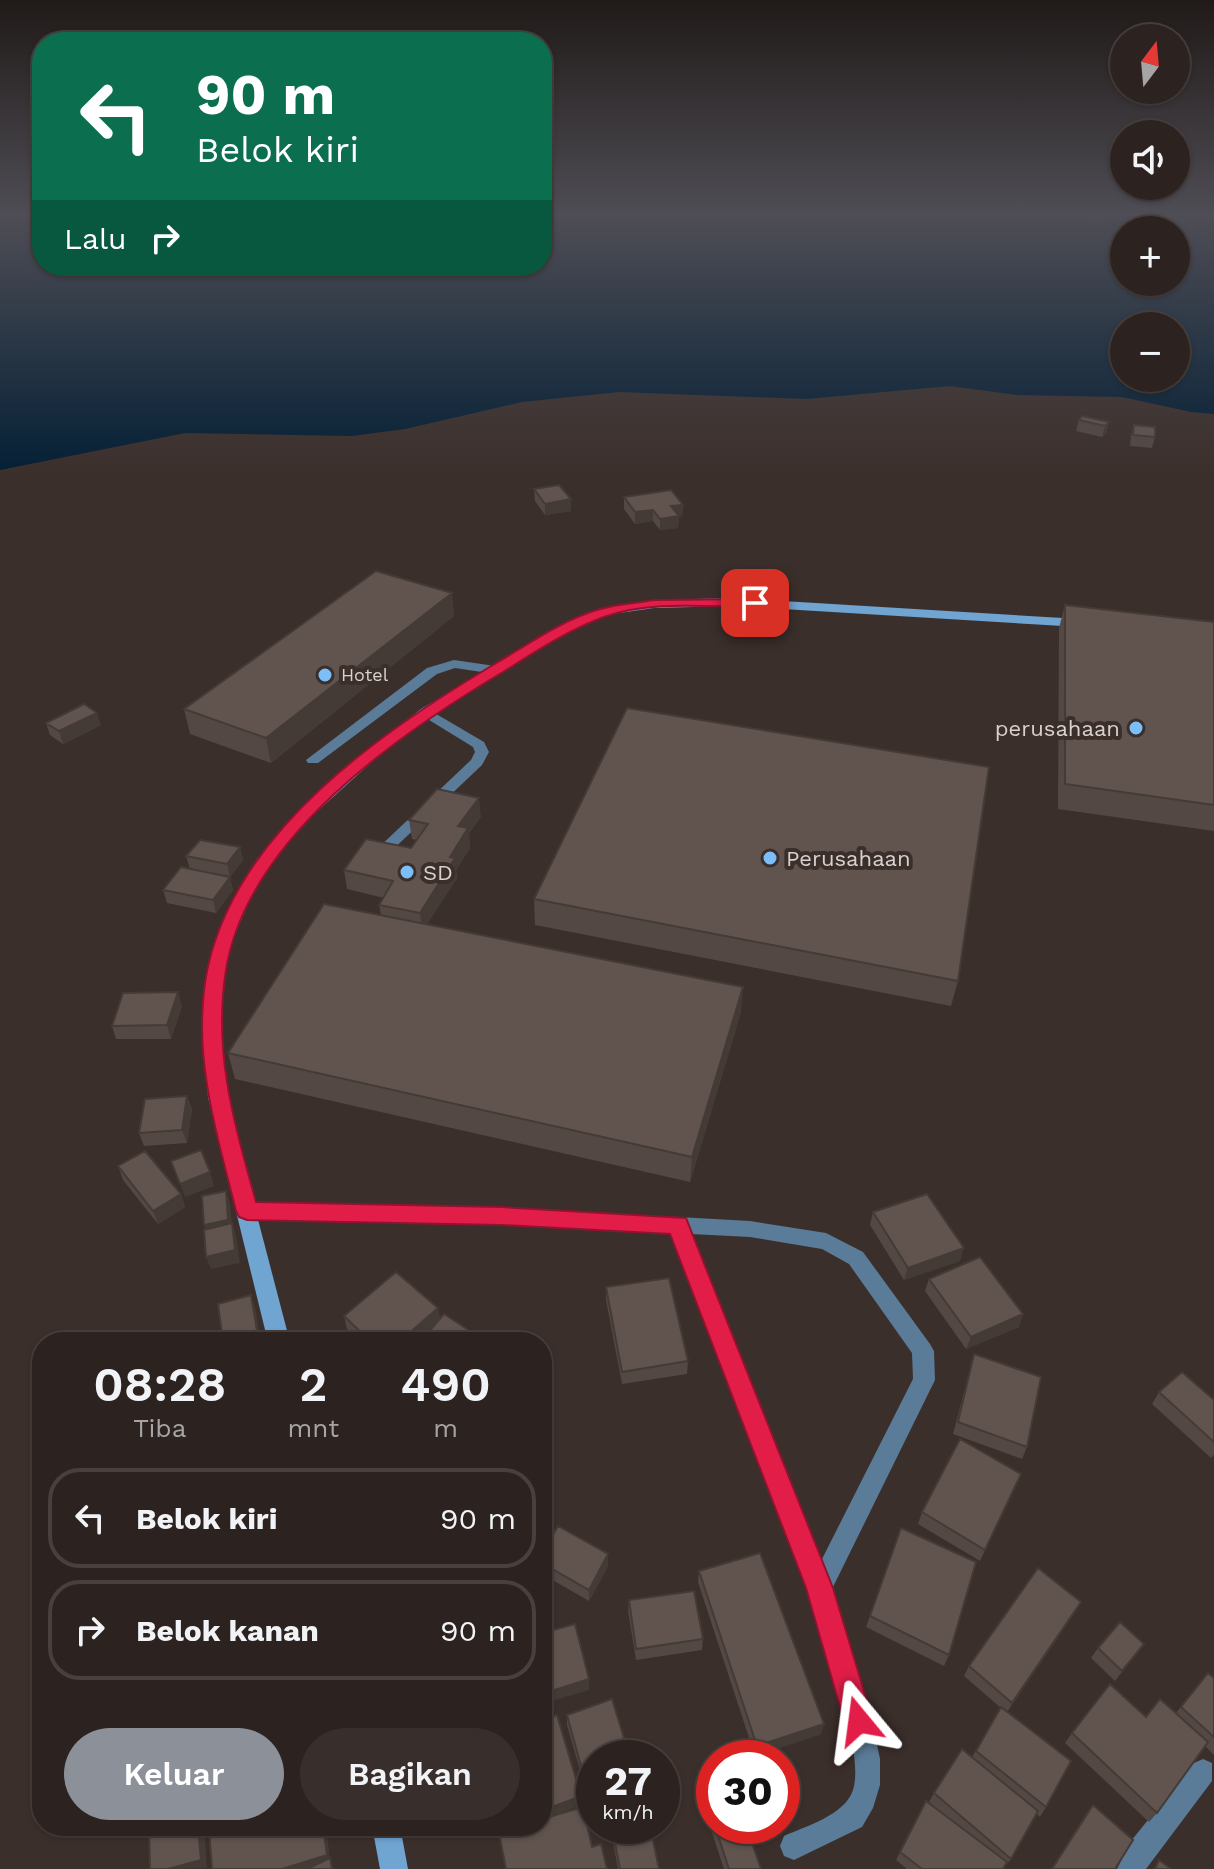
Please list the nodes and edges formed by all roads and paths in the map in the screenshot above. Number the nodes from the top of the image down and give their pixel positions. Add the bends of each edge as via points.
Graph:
1 (1098, 624) edge
2 (495, 670) junction
3 (426, 712) junction
4 (313, 760) dead end
5 (381, 853) edge
6 (247, 1211) junction
7 (678, 1225) junction
8 (277, 1332) edge
9 (820, 1588) junction
10 (1203, 1772) dead end
11 (388, 1836) edge
12 (794, 1846) dead end
13 (394, 1869) edge
14 (1131, 1869) edge

1 - 2 street via 778,604 654,604 615,609 578,622
2 - 3 street
2 - 4 street via 454,664 432,671
3 - 5 street via 482,752
3 - 6 street via 297,822 265,859 223,944 213,993 213,1067
6 - 7 street
6 - 8 street
7 - 9 street
7 - 9 street via 801,1235 844,1249 923,1351 919,1395
9 - 12 street via 859,1721 867,1785 852,1817
10 - 14 street
11 - 13 street

